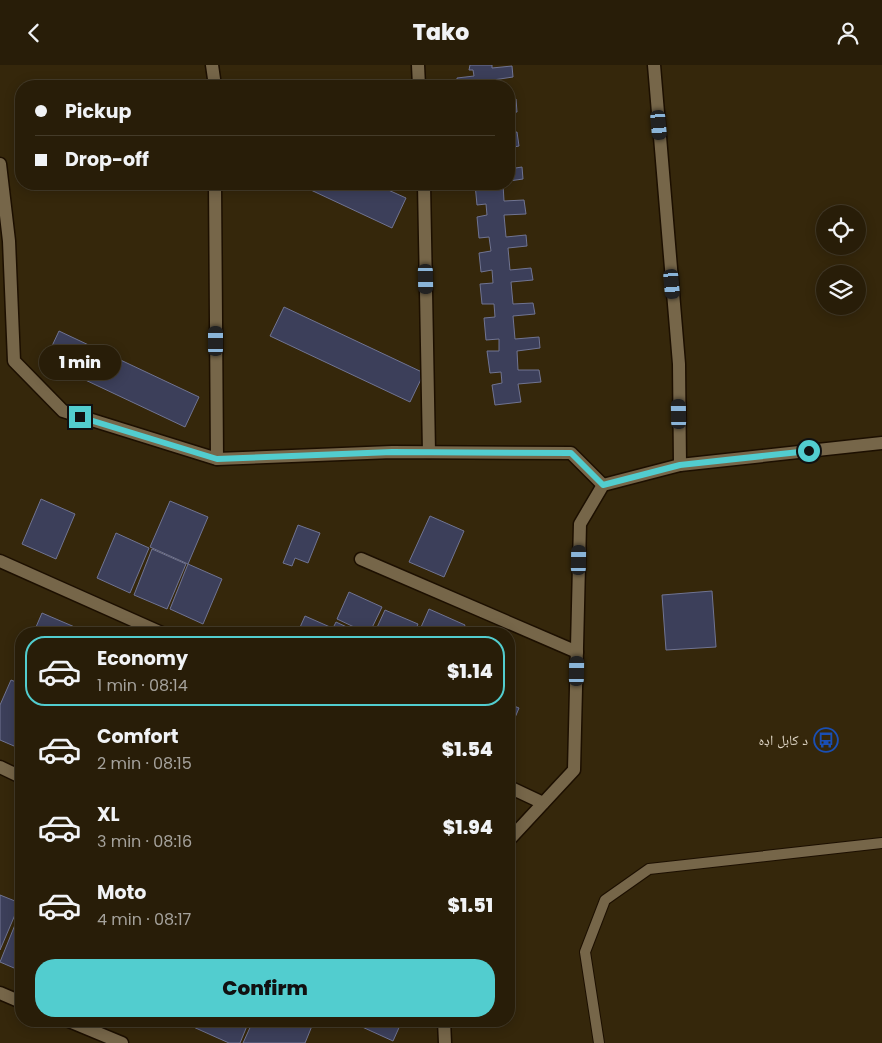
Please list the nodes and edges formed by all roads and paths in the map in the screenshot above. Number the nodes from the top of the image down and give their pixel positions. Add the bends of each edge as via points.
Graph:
1 (212, 65) edge
2 (418, 65) edge
3 (654, 65) edge
4 (214, 80) edge
5 (419, 80) edge
6 (0, 164) edge
7 (216, 190) edge
8 (424, 190) edge
9 (882, 443) edge
10 (429, 452) junction
11 (217, 459) junction
12 (680, 465) junction
13 (603, 485) junction
14 (361, 559) dead end
15 (0, 561) edge
16 (148, 627) edge
17 (577, 652) junction
18 (0, 767) edge
19 (15, 774) edge
20 (515, 790) edge
21 (543, 803) junction
22 (515, 833) edge
23 (882, 843) edge
24 (0, 993) edge
25 (15, 999) edge
26 (83, 1027) edge
27 (444, 1027) edge
28 (122, 1043) edge
29 (445, 1043) edge
30 (599, 1043) edge

1 - 4 street
2 - 5 street
3 - 12 street via 678,364
6 - 11 street via 9,241 14,361 63,411
7 - 11 street
8 - 10 street
9 - 12 street
10 - 11 street
10 - 13 street via 571,453
12 - 13 street
13 - 17 street via 580,524
14 - 17 street
15 - 16 street
17 - 21 street via 574,770
18 - 19 street
20 - 21 street
21 - 22 street
23 - 30 lane via 649,869 605,900 585,952
24 - 25 street
26 - 28 street
27 - 29 street

